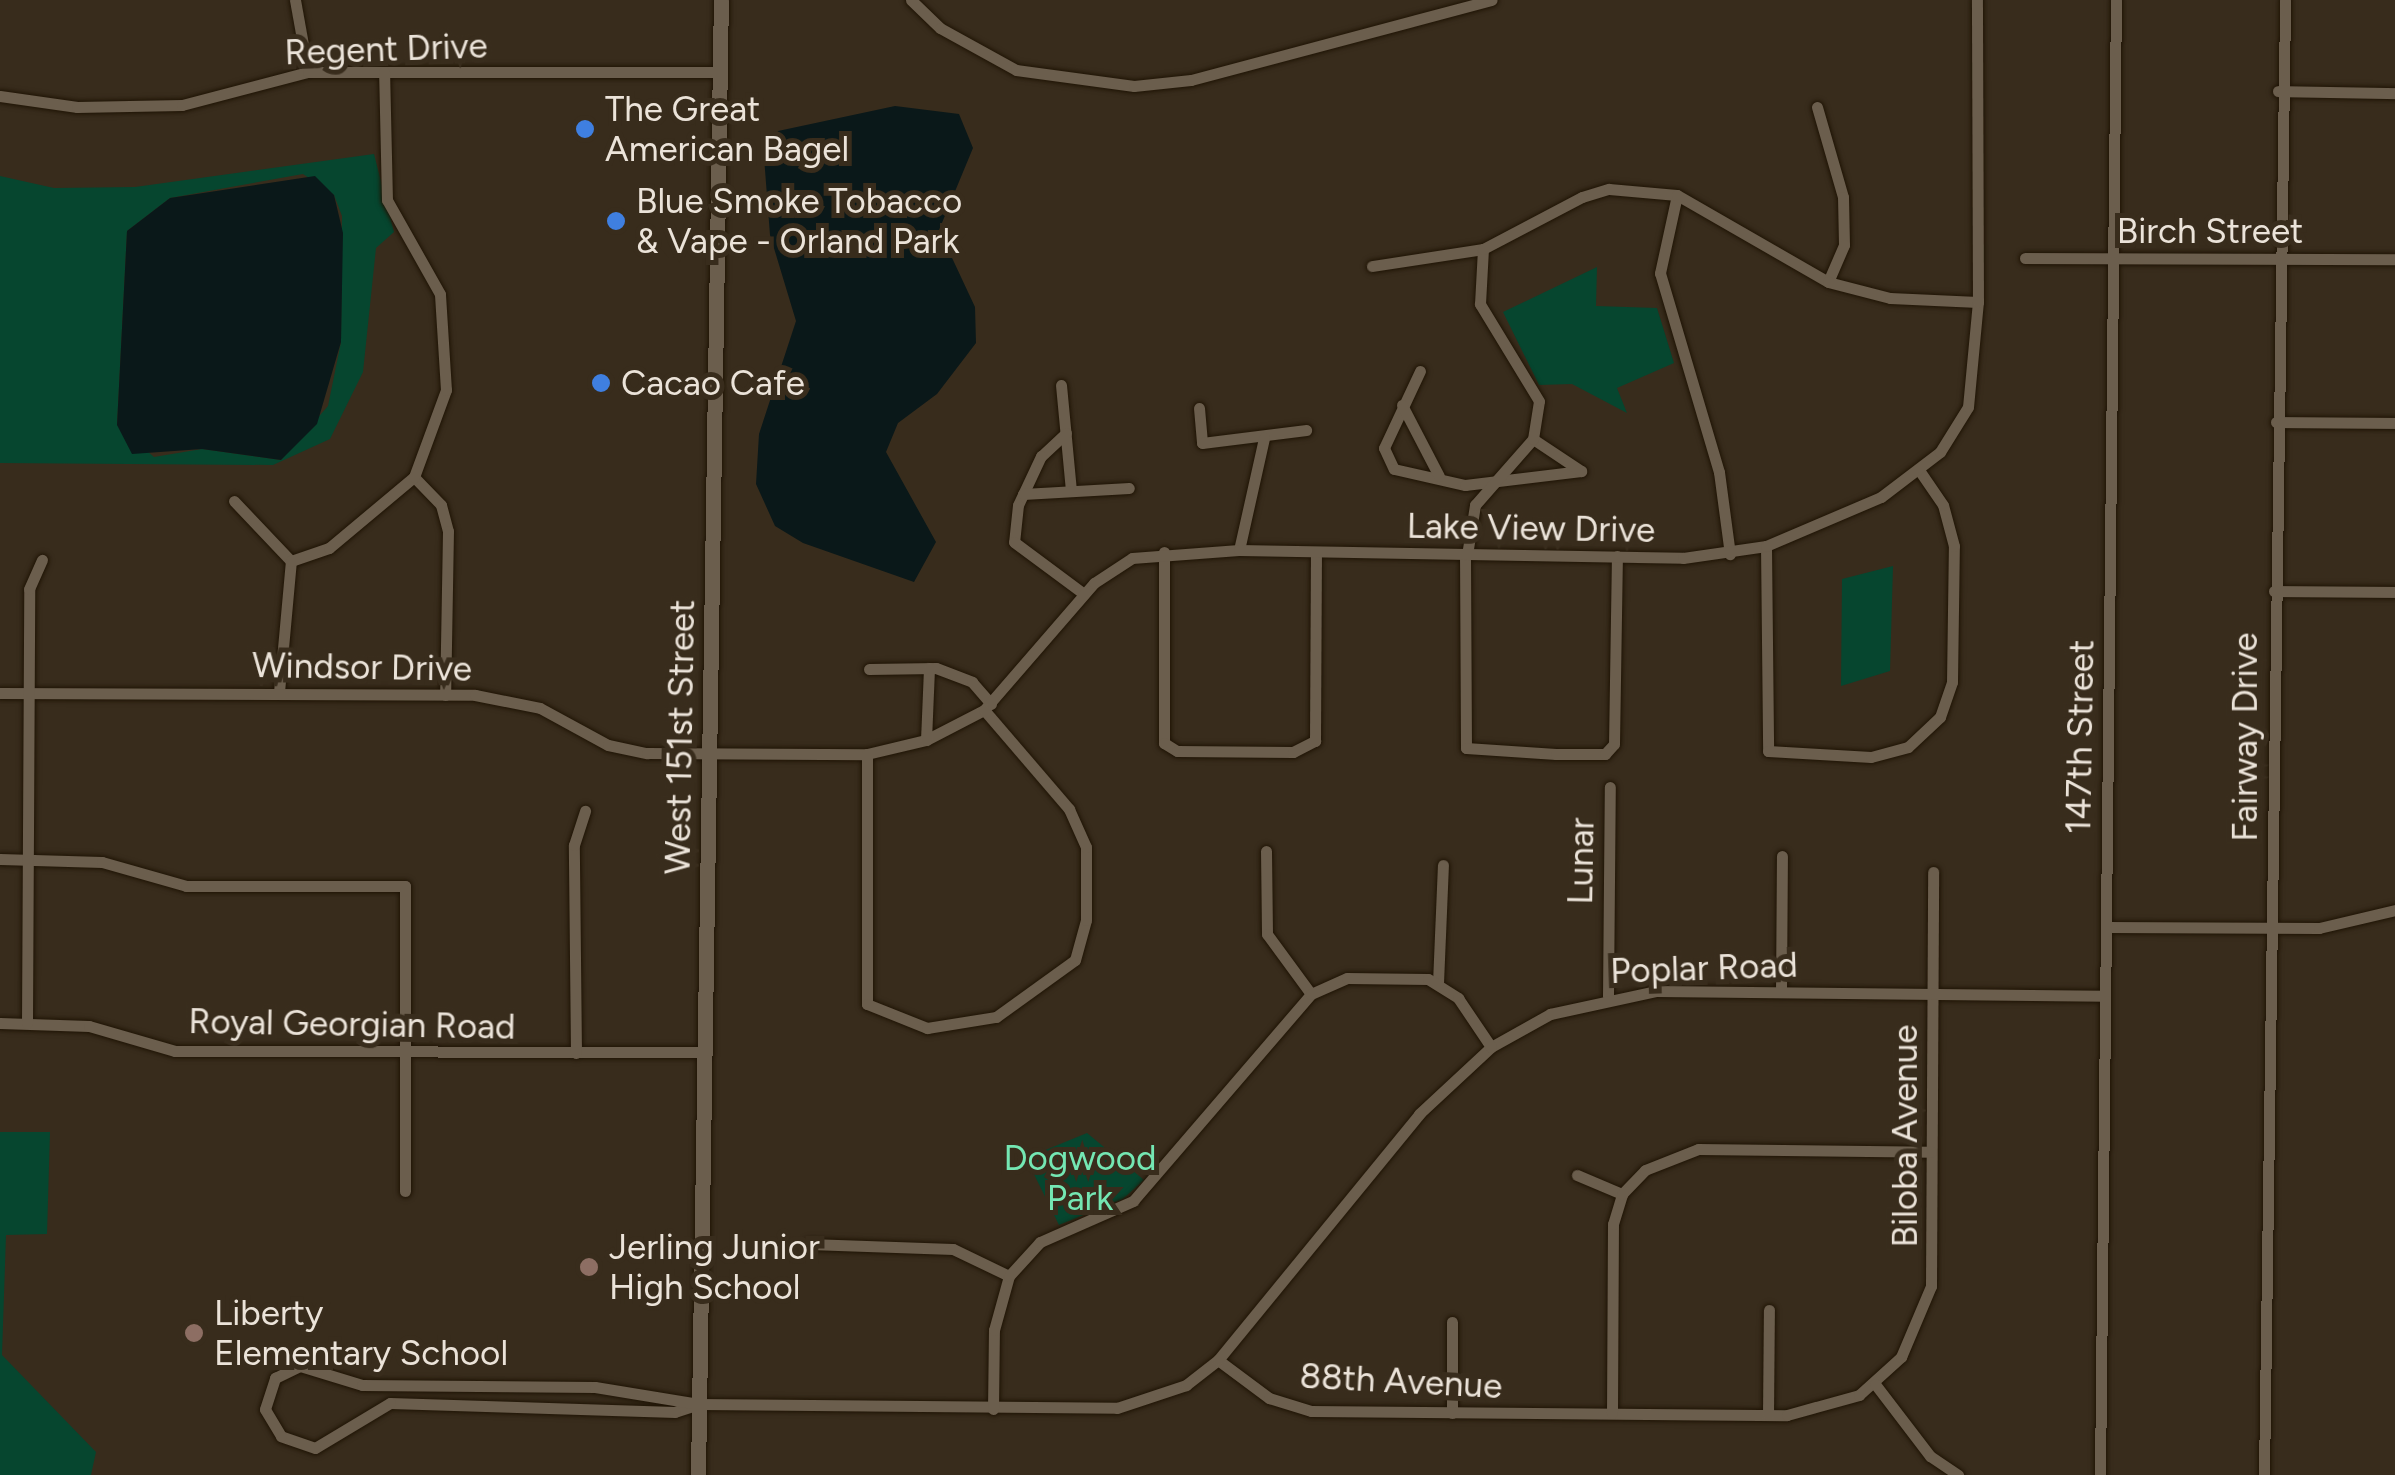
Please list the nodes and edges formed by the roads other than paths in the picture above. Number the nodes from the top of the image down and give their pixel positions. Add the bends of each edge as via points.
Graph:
1 (295, 0) edge
2 (720, 0) edge
3 (911, 0) edge
4 (1492, 0) edge
5 (1977, 0) edge
6 (2116, 0) edge
7 (2286, 0) edge
8 (308, 72) junction
9 (384, 72) junction
10 (720, 72) junction
11 (2278, 91) junction
12 (2395, 93) edge
13 (0, 96) edge
14 (1818, 107) dead end
15 (1678, 195) junction
16 (1483, 249) junction
17 (2024, 258) dead end
18 (2112, 258) junction
19 (2278, 258) junction
20 (2395, 259) edge
21 (1372, 266) dead end
22 (1828, 282) junction
23 (1978, 302) junction
24 (1420, 371) dead end
25 (1061, 385) dead end
26 (1402, 405) junction
27 (1199, 408) dead end
28 (2276, 422) junction
29 (2395, 423) edge
30 (1306, 430) dead end
31 (1066, 434) junction
32 (1264, 438) junction
33 (1533, 438) junction
34 (1919, 470) junction
35 (1439, 476) junction
36 (414, 477) junction
37 (1487, 485) junction
38 (1130, 488) dead end
39 (1071, 492) junction
40 (1023, 494) junction
41 (234, 500) dead end
42 (1766, 546) junction
43 (1239, 550) junction
44 (1164, 552) junction
45 (1316, 552) junction
46 (1730, 554) junction
47 (1466, 555) junction
48 (1616, 556) junction
49 (42, 560) dead end
50 (290, 561) junction
51 (2274, 591) junction
52 (2395, 592) edge
53 (1084, 594) junction
54 (928, 668) junction
55 (868, 669) dead end
56 (32, 692) junction
57 (279, 692) junction
58 (0, 693) edge
59 (445, 695) junction
60 (988, 707) junction
61 (926, 740) junction
62 (866, 754) junction
63 (710, 756) junction
64 (1610, 787) dead end
65 (585, 811) dead end
66 (1266, 851) dead end
67 (1782, 856) dead end
68 (0, 859) edge
69 (30, 859) junction
70 (1443, 865) dead end
71 (1933, 872) dead end
72 (2395, 910) edge
73 (2106, 927) junction
74 (2272, 929) junction
75 (1438, 983) junction
76 (1781, 992) junction
77 (1310, 994) junction
78 (1933, 994) junction
79 (1608, 996) junction
80 (2105, 996) junction
81 (0, 1023) edge
82 (28, 1023) junction
83 (1491, 1047) junction
84 (706, 1052) junction
85 (576, 1053) junction
86 (404, 1055) junction
87 (1931, 1152) junction
88 (1577, 1176) dead end
89 (405, 1191) dead end
90 (1622, 1194) junction
91 (809, 1244) dead end
92 (1009, 1276) junction
93 (1769, 1310) dead end
94 (1452, 1322) dead end
95 (1218, 1360) junction
96 (1876, 1384) junction
97 (699, 1404) junction
98 (993, 1409) junction
99 (1612, 1413) junction
100 (1452, 1414) junction
101 (1768, 1415) junction
102 (698, 1475) edge
103 (1958, 1475) edge
104 (2100, 1475) edge
105 (2264, 1475) edge

1 - 8 street
2 - 10 street, West 151st Street
3 - 4 street via 940,28 1016,70 1124,86 1192,80
5 - 23 street, Lake View Drive
6 - 18 street, 147th Street
7 - 11 street, Fairway Drive
8 - 9 street, Regent Drive
8 - 13 street, Regent Drive via 182,105 77,108
9 - 10 street, Regent Drive
9 - 36 street via 386,200 448,323 446,390
10 - 63 street, West 151st Street
11 - 12 street
11 - 19 street, Fairway Drive
14 - 22 street via 1844,198 1844,245
15 - 16 street via 1609,189
15 - 22 street
15 - 46 street via 1660,273 1718,472
16 - 21 street
16 - 33 street via 1480,304 1539,401
17 - 18 street, Birch Street
18 - 19 street, Birch Street
18 - 73 street, 147th Street
19 - 20 street, Birch Street
19 - 28 street, Fairway Drive
22 - 23 street via 1890,298
23 - 34 street, Lake View Drive via 1968,407
24 - 26 street
25 - 31 street
26 - 35 street
26 - 35 street via 1386,460
27 - 32 street via 1202,444
28 - 29 street
28 - 51 street, Fairway Drive
30 - 32 street
31 - 39 street
31 - 40 street
32 - 43 street
33 - 37 street
33 - 37 street via 1580,470
34 - 42 street, Lake View Drive via 1852,512
34 - 42 street via 1944,506 1954,546 1952,682 1940,717 1892,754 1768,751
35 - 37 street
36 - 50 street via 342,539
36 - 59 street via 441,505 448,532
37 - 47 street via 1469,521
38 - 39 street
39 - 40 street
40 - 53 street via 1014,542
41 - 50 street
42 - 46 street, Lake View Drive
43 - 44 street, Lake View Drive
43 - 45 street, Lake View Drive
44 - 45 street via 1167,746 1308,750
44 - 53 street, Lake View Drive via 1116,565
45 - 47 street, Lake View Drive
46 - 48 street, Lake View Drive
47 - 48 street, Lake View Drive
47 - 48 street via 1464,743 1477,754 1605,754 1614,744
49 - 56 street via 29,589
50 - 57 street
51 - 52 street
51 - 74 street, Fairway Drive
53 - 60 street, Lake View Drive
54 - 55 street
54 - 60 street via 972,682
54 - 61 street
56 - 57 street, Windsor Drive
56 - 58 street, Windsor Drive
56 - 69 street
57 - 59 street, Windsor Drive
59 - 63 street, Windsor Drive via 540,708 608,745
60 - 61 street, Lake View Drive
60 - 62 street via 1070,809 1086,847 1086,920 1075,960 996,1017 927,1028 868,1004
61 - 62 street, Lake View Drive
62 - 63 street, Lake View Drive
63 - 84 street, West 151st Street
64 - 79 street, Lunar
65 - 85 street via 574,845
66 - 77 street via 1267,934
67 - 76 street
68 - 69 street
69 - 82 street
69 - 86 street via 102,862 186,886 405,886
70 - 75 street
71 - 78 street, Biloba Avenue
72 - 74 street
73 - 74 street
73 - 80 street, 147th Street
74 - 105 street, Fairway Drive
75 - 77 street via 1347,978
75 - 83 street
76 - 78 street, Poplar Road
76 - 79 street, Poplar Road
77 - 92 street via 1147,1187 1110,1216 1040,1242
78 - 80 street, Poplar Road
78 - 87 street, Biloba Avenue
79 - 83 street, Poplar Road via 1550,1014
80 - 104 street, 147th Street
81 - 82 street, Royal Georgian Road
82 - 86 street, Royal Georgian Road via 106,1029 175,1051
83 - 95 street, Poplar Road via 1419,1114
84 - 85 street, Royal Georgian Road
84 - 97 street, West 151st Street
85 - 86 street, Royal Georgian Road
86 - 89 street
87 - 90 street via 1682,1151
87 - 96 street, Biloba Avenue via 1928,1301 1913,1339
88 - 90 street
90 - 99 street via 1612,1240
91 - 92 street via 954,1249
92 - 98 street via 994,1330
93 - 101 street
94 - 100 street
95 - 98 street via 1186,1384 1117,1408
95 - 100 street, 88th Avenue via 1303,1409
96 - 101 street, 88th Avenue via 1819,1411
96 - 103 street via 1930,1456
97 - 97 street via 596,1387 362,1385 300,1366 275,1378 265,1409 281,1436 315,1448 390,1403 675,1412
97 - 98 street
97 - 102 street, West 151st Street
99 - 100 street, 88th Avenue
99 - 101 street, 88th Avenue

